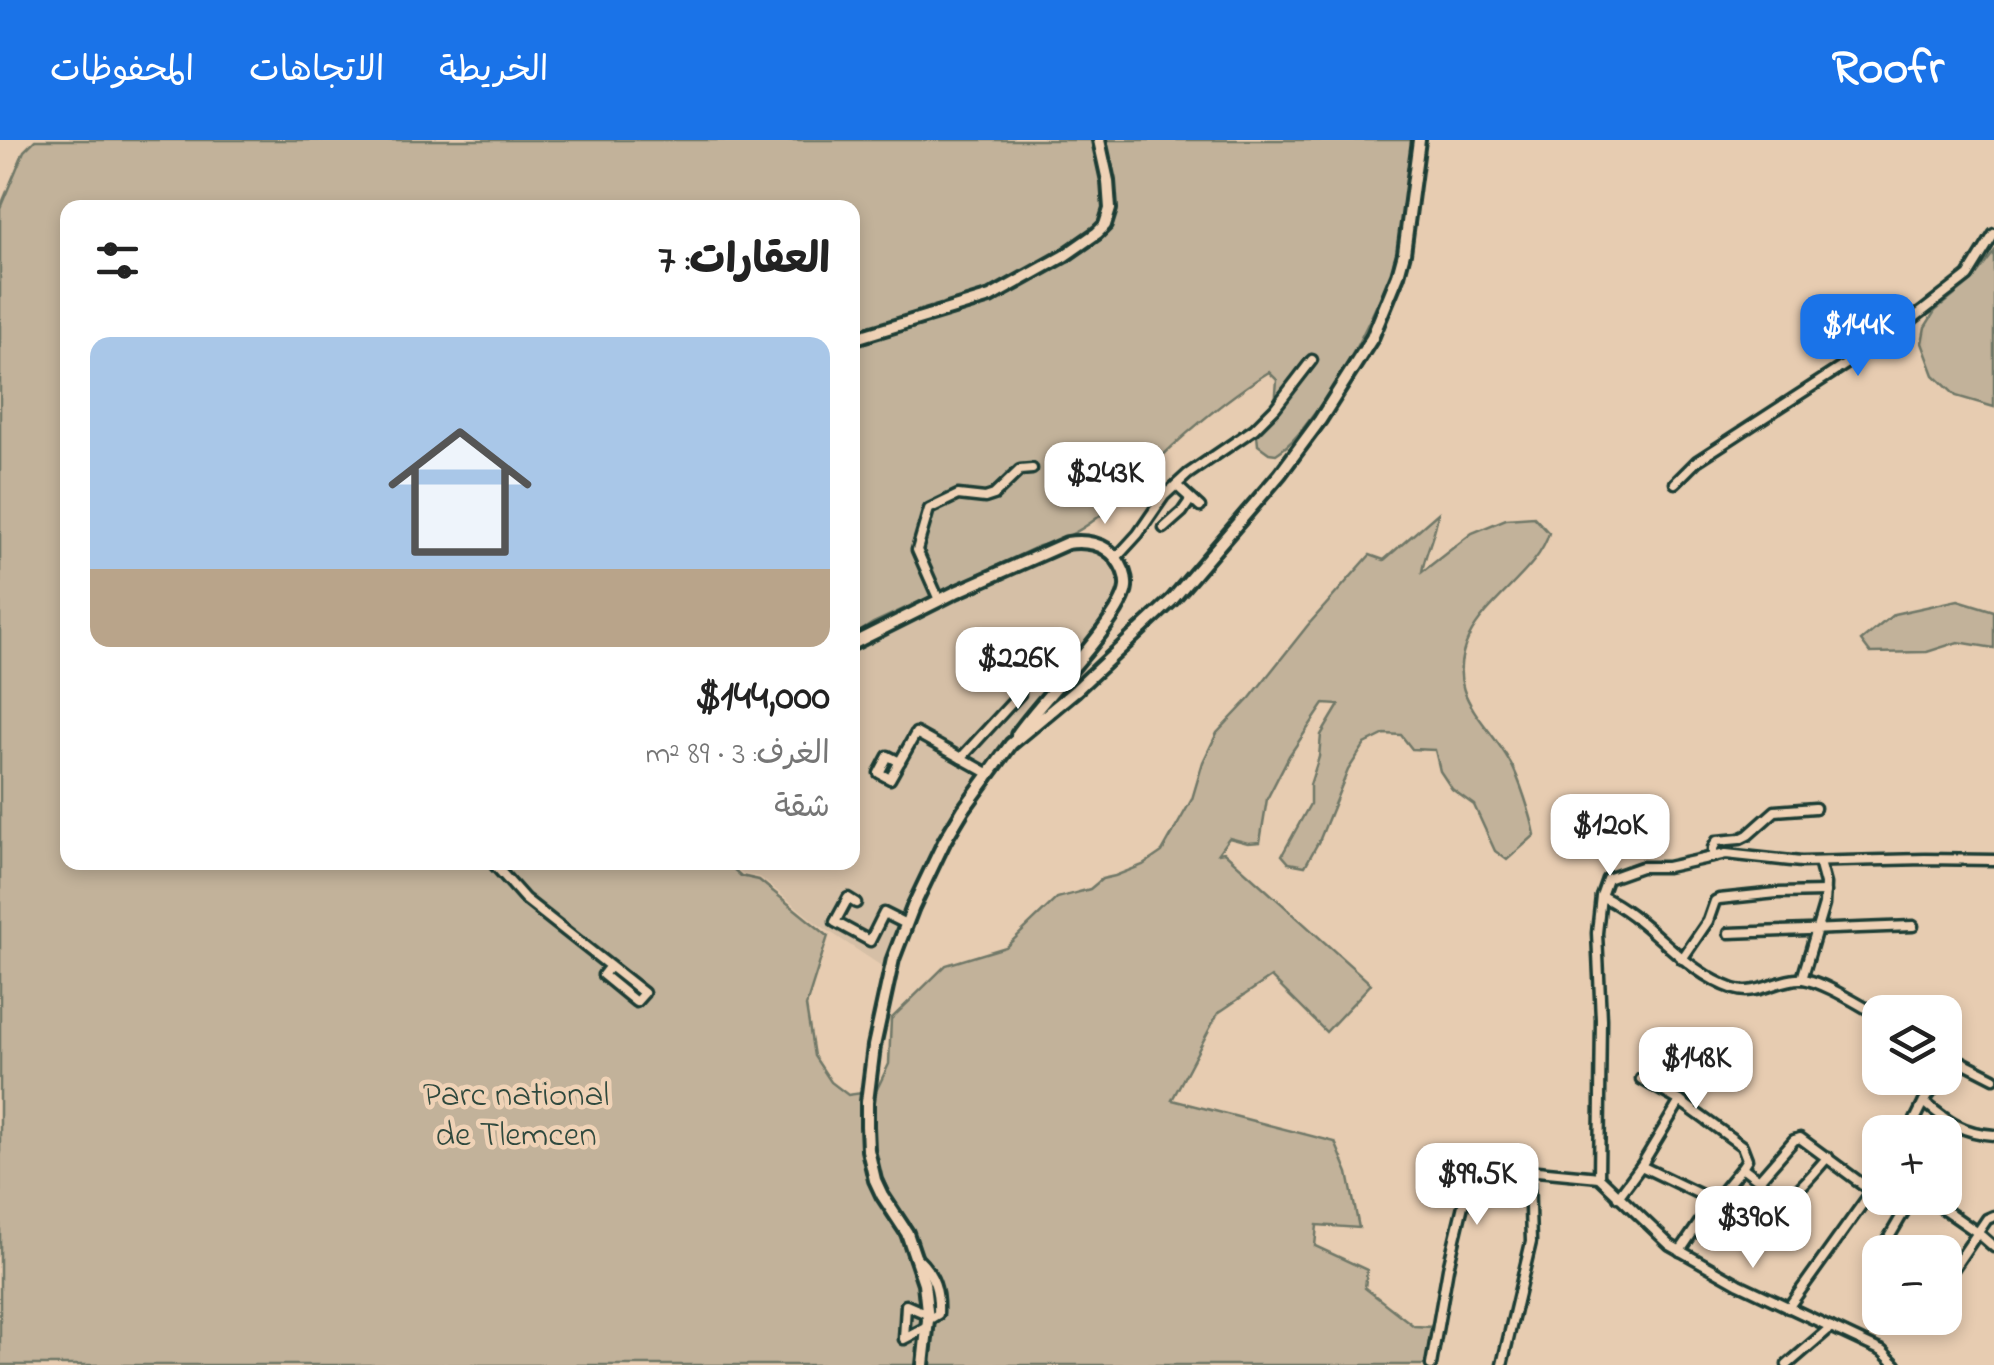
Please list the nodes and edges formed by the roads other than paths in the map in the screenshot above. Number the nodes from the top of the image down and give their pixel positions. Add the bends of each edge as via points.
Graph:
1 (1099, 140) edge
2 (1419, 140) edge
3 (1994, 234) edge
4 (860, 338) edge
5 (1312, 360) dead end
6 (1032, 469) dead end
7 (1674, 483) dead end
8 (1176, 485) junction
9 (1191, 499) junction
10 (1200, 507) dead end
11 (1164, 528) dead end
12 (1116, 558) junction
13 (939, 600) junction
14 (860, 640) edge
15 (1040, 640) dead end
16 (1011, 654) dead end
17 (1018, 682) junction
18 (1010, 744) junction
19 (961, 758) junction
20 (900, 762) dead end
21 (988, 773) junction
22 (1815, 808) dead end
23 (1713, 857) junction
24 (1994, 860) edge
25 (1819, 862) junction
26 (499, 870) edge
27 (1825, 892) junction
28 (1601, 896) junction
29 (856, 903) dead end
30 (906, 924) junction
31 (1913, 926) dead end
32 (1818, 929) junction
33 (1728, 933) dead end
34 (1682, 960) junction
35 (610, 966) junction
36 (1802, 979) junction
37 (1862, 1006) edge
38 (1962, 1062) edge
39 (1994, 1078) edge
40 (1641, 1079) dead end
41 (1929, 1095) edge
42 (1680, 1101) junction
43 (1924, 1102) junction
44 (1918, 1115) edge
45 (1939, 1115) edge
46 (1962, 1129) edge
47 (1994, 1135) edge
48 (1828, 1157) junction
49 (1640, 1166) junction
50 (1742, 1167) junction
51 (1529, 1173) junction
52 (1599, 1178) junction
53 (1759, 1180) junction
54 (1862, 1183) edge
55 (1618, 1198) junction
56 (1714, 1201) junction
57 (1862, 1207) edge
58 (1953, 1215) edge
59 (1994, 1216) edge
60 (1978, 1232) junction
61 (1994, 1248) edge
62 (1680, 1251) junction
63 (1962, 1256) edge
64 (1788, 1308) junction
65 (1831, 1327) junction
66 (924, 1365) edge
67 (1430, 1365) edge
68 (1502, 1365) edge
69 (1787, 1365) edge
70 (1896, 1365) edge

1 - 4 main road via 1110,209 1097,233 990,297
2 - 18 main road via 1398,275 1372,338 1320,420 1172,600
3 - 7 street via 1968,276
5 - 8 street via 1254,429
6 - 13 street via 1020,470 994,495 958,496 929,509 917,550
8 - 9 street
8 - 12 street
9 - 10 street
9 - 11 street
12 - 13 main road via 1097,545 1067,543
12 - 18 main road via 1126,586 1118,607
13 - 14 main road
15 - 17 street
16 - 17 street
17 - 19 street via 1020,694
18 - 21 main road
19 - 20 street via 916,733
19 - 21 street
21 - 30 main road via 945,840
22 - 23 street via 1775,810 1748,835 1717,841
23 - 25 street
23 - 28 street via 1620,873 1607,879
24 - 25 street
25 - 27 street
26 - 35 street
27 - 32 street
27 - 34 street via 1715,900
28 - 34 street via 1630,911
28 - 52 street
29 - 30 street via 848,898 835,922 870,941 884,913
30 - 66 main road via 874,1046 867,1126 876,1180 907,1233 924,1282
31 - 32 street
32 - 33 street
32 - 36 street
34 - 36 street via 1737,990
35 - 35 street via 644,993 636,1002 602,975
36 - 37 street
38 - 39 street
40 - 42 street
41 - 43 street
42 - 49 street
42 - 50 street via 1742,1146
43 - 44 street
43 - 45 street
46 - 47 street
48 - 53 street via 1786,1198
48 - 53 street via 1800,1138
48 - 54 street
49 - 55 street
49 - 56 street
50 - 53 street
50 - 56 street
51 - 52 street
51 - 67 street via 1482,1180 1464,1201
51 - 68 street via 1531,1242
52 - 55 street
55 - 62 street
56 - 62 street
57 - 64 street
58 - 60 street
59 - 60 street
60 - 61 street
60 - 63 street
62 - 64 street
64 - 65 street
65 - 69 street
65 - 70 street via 1882,1351

